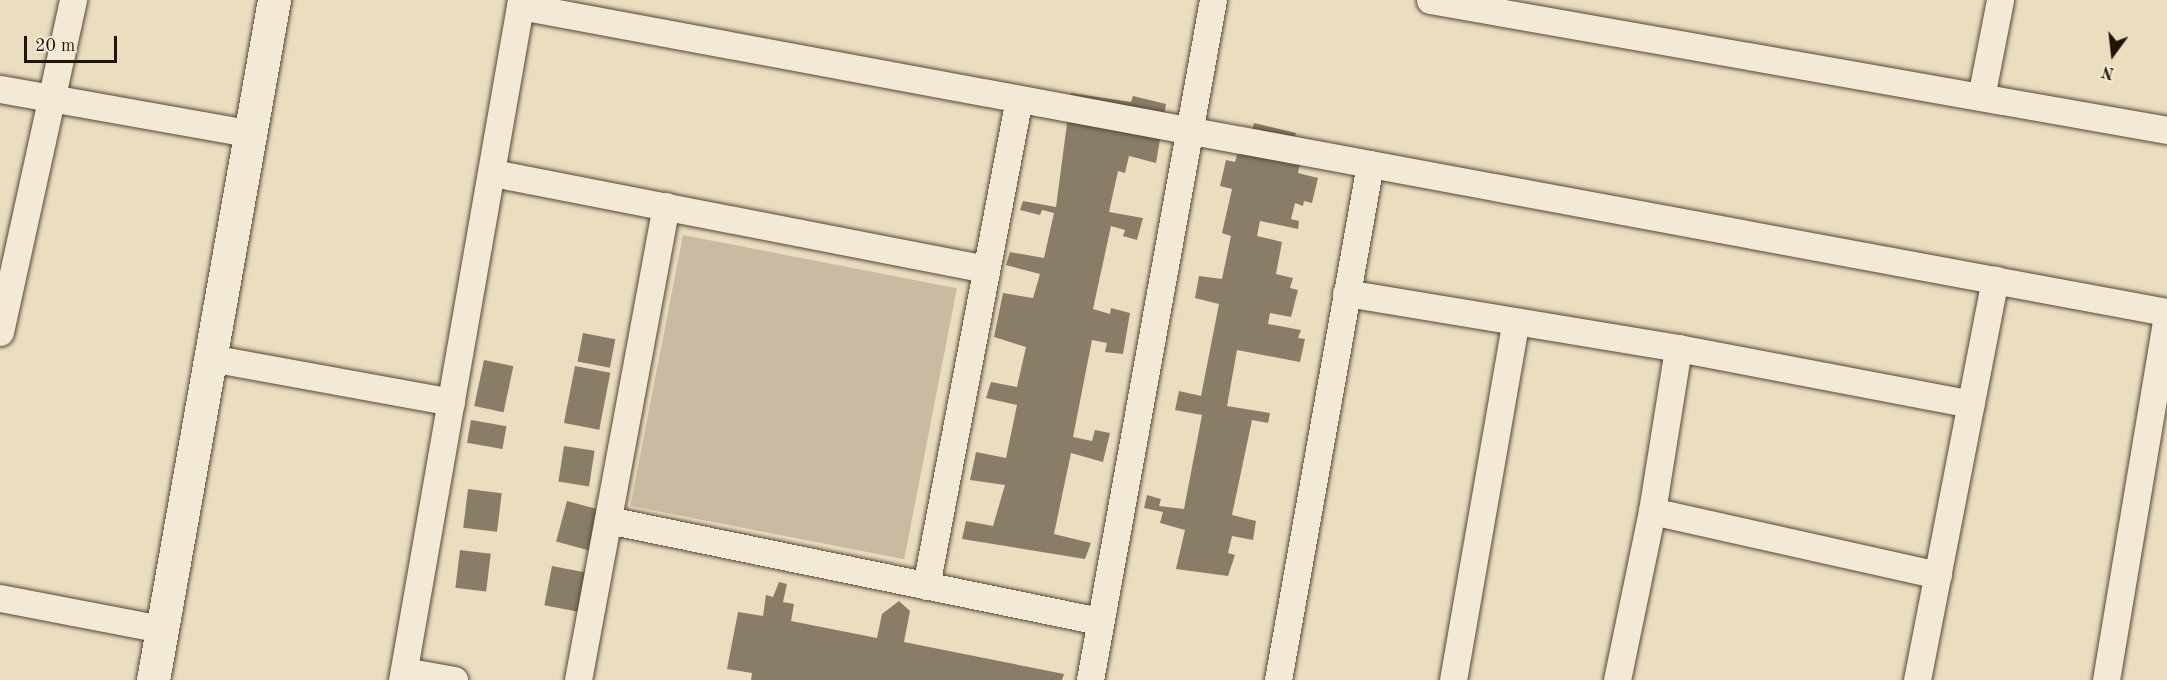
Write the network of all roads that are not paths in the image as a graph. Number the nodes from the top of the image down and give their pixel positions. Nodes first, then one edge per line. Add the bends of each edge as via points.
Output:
1 (73, 0) edge
2 (274, 0) edge
3 (1213, 0) edge
4 (1430, 0) edge
5 (2000, 0) edge
6 (521, 3) edge
7 (0, 89) edge
8 (1981, 97) junction
9 (54, 98) junction
10 (1019, 100) junction
11 (1190, 130) junction
12 (2167, 130) edge
13 (248, 133) junction
14 (1370, 164) junction
15 (493, 173) junction
16 (666, 207) junction
17 (6, 259) edge
18 (987, 269) junction
19 (1995, 280) junction
20 (1346, 293) junction
21 (2167, 313) edge
22 (1515, 324) junction
23 (0, 332) edge
24 (1678, 348) junction
25 (210, 358) junction
26 (451, 402) junction
27 (1971, 404) junction
28 (1652, 511) junction
29 (608, 520) junction
30 (1938, 575) junction
31 (926, 586) junction
32 (0, 598) edge
33 (1099, 621) junction
34 (161, 629) junction
35 (403, 676) edge
36 (153, 680) edge
37 (454, 680) edge
38 (578, 680) edge
39 (1090, 680) edge
40 (1278, 680) edge
41 (1454, 680) edge
42 (1617, 680) edge
43 (1917, 680) edge
44 (2106, 680) edge

1 - 9 street
2 - 13 street
3 - 11 street
4 - 8 street
5 - 8 street
6 - 10 street
6 - 15 street
7 - 9 street
8 - 12 street
9 - 13 street
9 - 17 street
10 - 11 street
10 - 18 street
11 - 14 street
11 - 33 street
13 - 25 street
14 - 19 street
14 - 20 street
15 - 16 street
15 - 26 street
16 - 18 street
16 - 29 street
17 - 23 street
18 - 31 street
19 - 21 street
19 - 27 street
20 - 22 street
20 - 40 street
21 - 44 street
22 - 24 street
22 - 41 street
24 - 27 street
24 - 28 street
25 - 26 street
25 - 34 street
26 - 35 street
27 - 30 street
28 - 30 street
28 - 42 street
29 - 31 street
29 - 38 street
30 - 43 street
31 - 33 street
32 - 34 street
33 - 39 street
34 - 36 street
35 - 37 street

